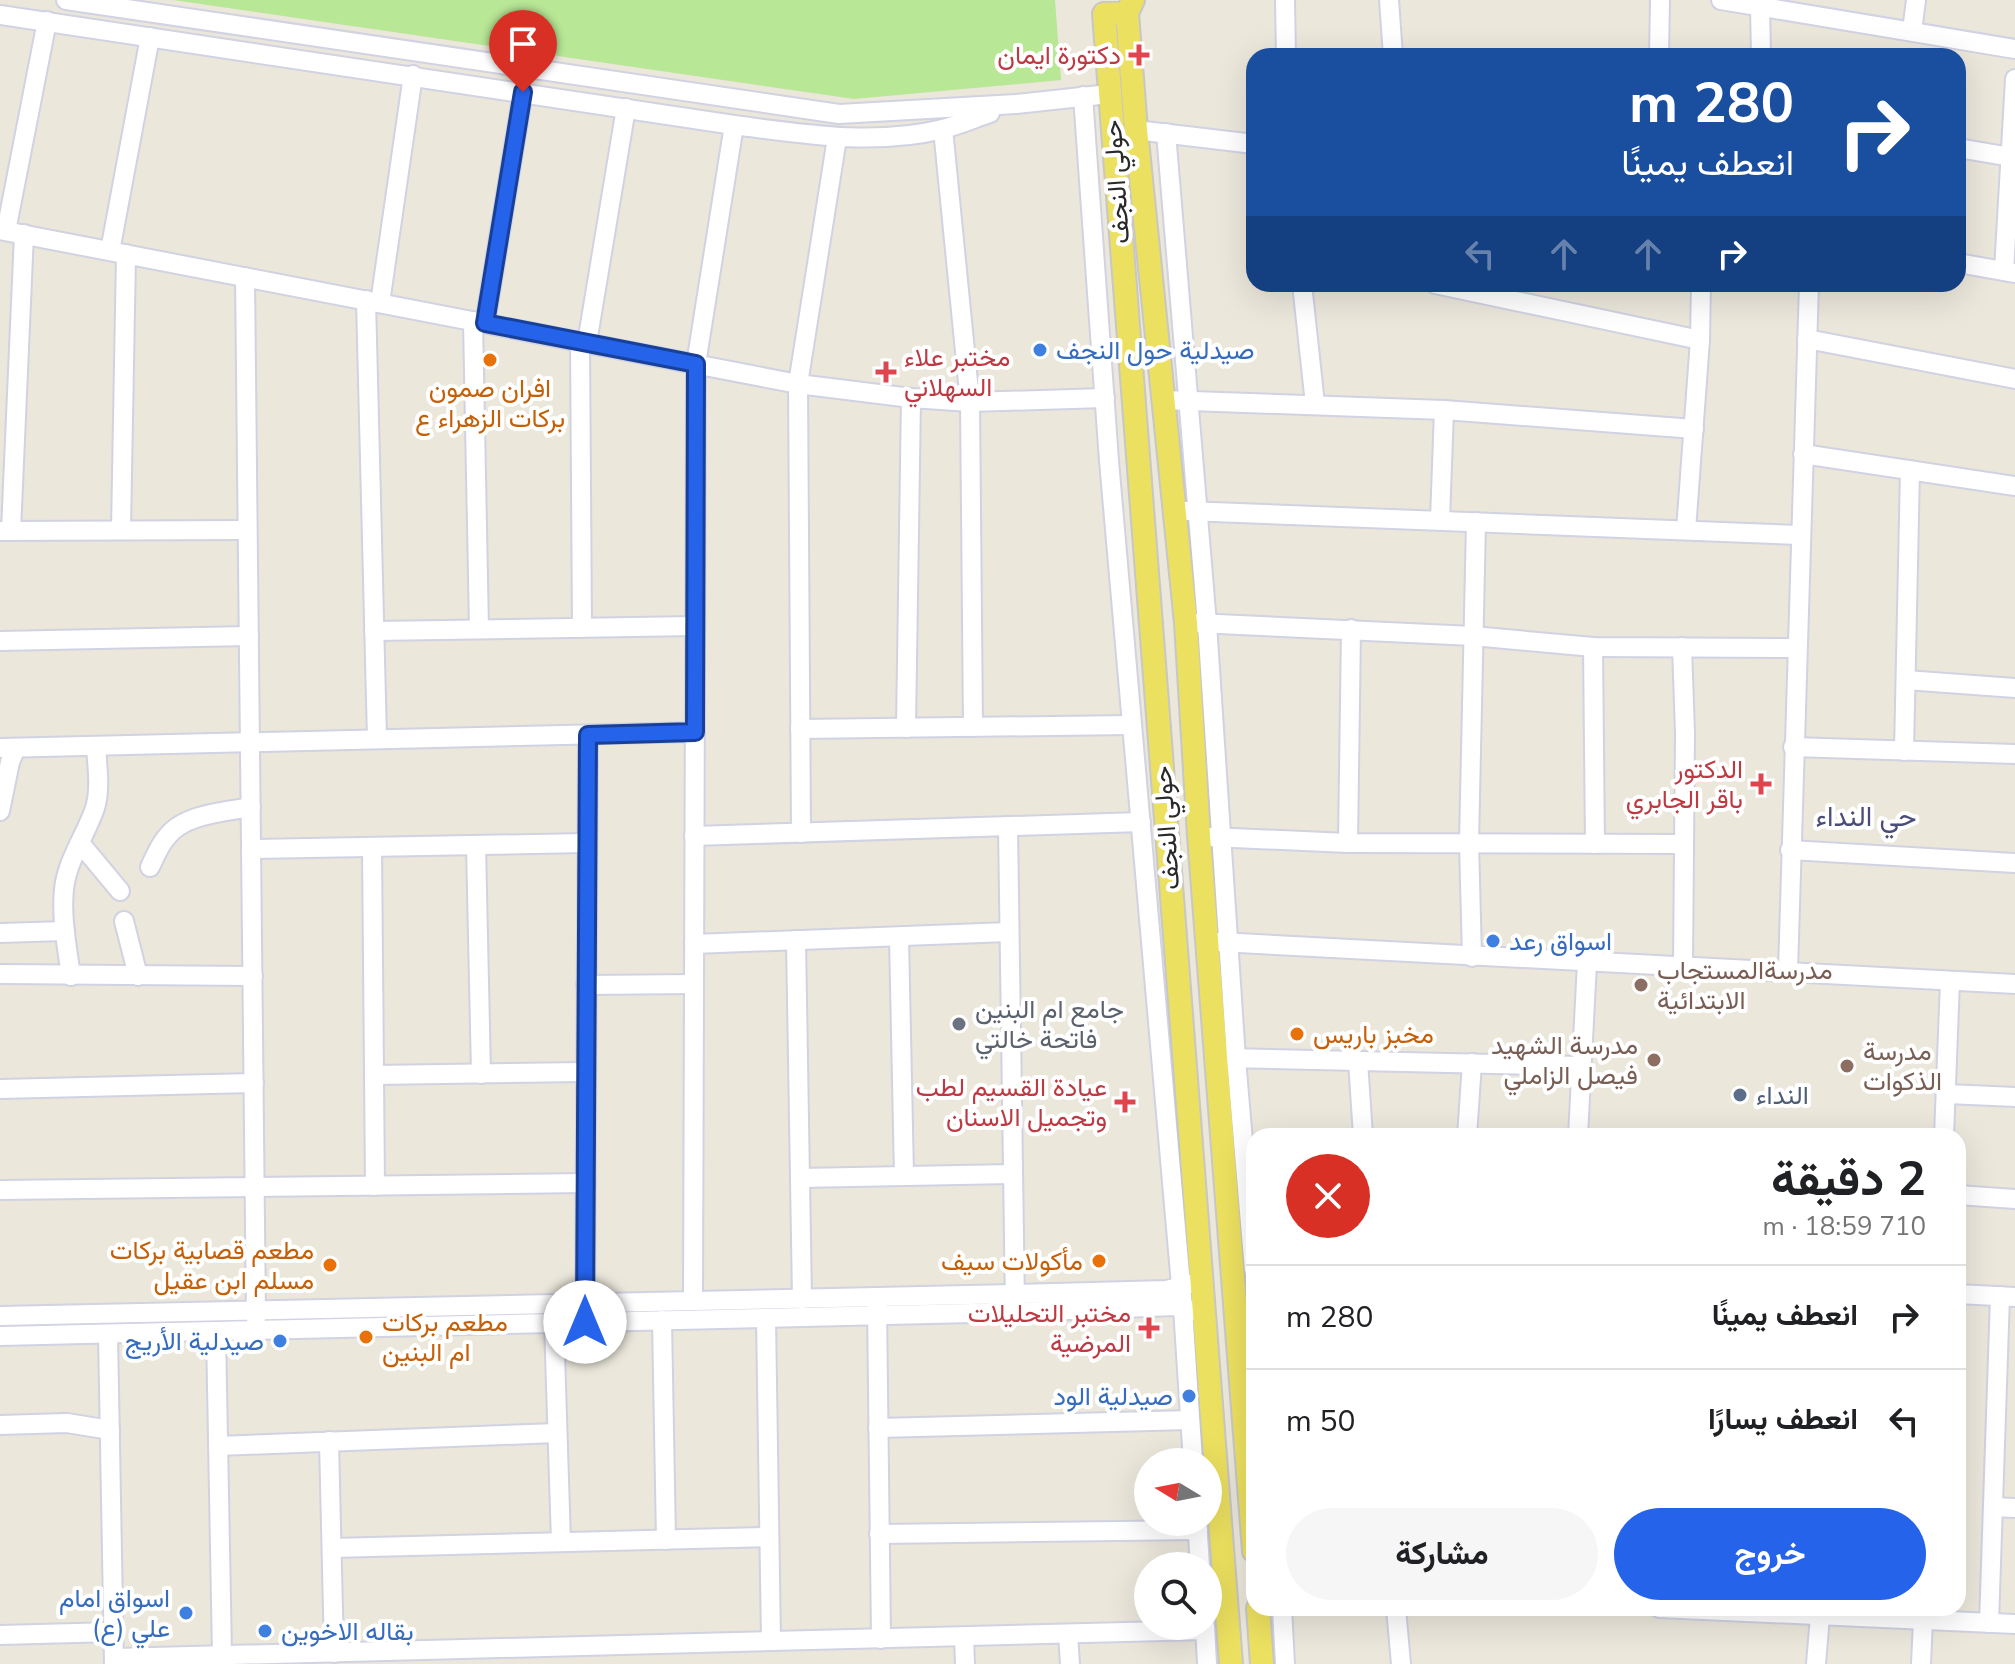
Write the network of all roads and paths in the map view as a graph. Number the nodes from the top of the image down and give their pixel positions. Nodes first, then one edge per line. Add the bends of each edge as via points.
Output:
1 (66, 0) edge
2 (1285, 0) edge
3 (1389, 0) edge
4 (1660, 0) edge
5 (1721, 0) edge
6 (1916, 0) edge
7 (1130, 6) edge
8 (1760, 6) junction
9 (1803, 7) edge
10 (0, 15) edge
11 (47, 21) junction
12 (1912, 31) junction
13 (150, 37) junction
14 (1286, 48) edge
15 (1392, 48) edge
16 (1659, 48) edge
17 (1761, 48) edge
18 (2015, 49) edge
19 (413, 75) junction
20 (2015, 79) edge
21 (523, 92) junction
22 (1109, 94) junction
23 (1083, 96) junction
24 (1016, 104) junction
25 (626, 108) junction
26 (734, 125) junction
27 (943, 129) junction
28 (1136, 130) junction
29 (1166, 133) junction
30 (837, 138) junction
31 (1246, 143) edge
32 (1966, 149) edge
33 (2011, 157) junction
34 (10, 232) edge
35 (118, 252) junction
36 (1966, 264) edge
37 (2009, 272) edge
38 (245, 277) junction
39 (1303, 292) edge
40 (1473, 292) edge
41 (1701, 292) edge
42 (1809, 292) edge
43 (373, 302) junction
44 (479, 322) junction
45 (1807, 339) junction
46 (1700, 340) junction
47 (583, 342) junction
48 (696, 364) junction
49 (2015, 379) edge
50 (798, 384) junction
51 (911, 398) junction
52 (1105, 398) junction
53 (1163, 400) junction
54 (1189, 401) junction
55 (970, 402) junction
56 (1315, 404) junction
57 (1444, 410) junction
58 (1694, 429) junction
59 (1803, 454) junction
60 (1910, 470) junction
61 (2015, 486) edge
62 (1186, 511) junction
63 (1440, 520) junction
64 (1476, 522) junction
65 (121, 530) junction
66 (247, 530) junction
67 (1686, 530) junction
68 (5, 531) edge
69 (1800, 535) junction
70 (1196, 623) junction
71 (695, 626) junction
72 (582, 628) junction
73 (479, 629) junction
74 (1351, 629) junction
75 (374, 631) junction
76 (249, 636) junction
77 (1473, 636) junction
78 (0, 641) edge
79 (1593, 647) junction
80 (1682, 647) junction
81 (1796, 648) junction
82 (1906, 680) junction
83 (2015, 688) edge
84 (1131, 725) junction
85 (973, 727) junction
86 (906, 728) junction
87 (800, 729) junction
88 (695, 732) junction
89 (588, 735) junction
90 (377, 739) junction
91 (250, 742) junction
92 (96, 746) junction
93 (1793, 747) junction
94 (8, 748) edge
95 (1904, 751) junction
96 (2015, 754) edge
97 (251, 807) junction
98 (0, 811) edge
99 (1141, 822) junction
100 (1008, 826) junction
101 (801, 833) junction
102 (694, 836) junction
103 (1199, 836) junction
104 (1222, 837) junction
105 (80, 843) junction
106 (587, 843) junction
107 (1348, 843) junction
108 (1469, 843) junction
109 (1595, 844) junction
110 (1684, 844) junction
111 (476, 845) junction
112 (372, 847) junction
113 (251, 849) junction
114 (1790, 850) junction
115 (2015, 863) edge
116 (150, 867) dead end
117 (120, 891) dead end
118 (124, 921) dead end
119 (65, 931) junction
120 (1008, 932) junction
121 (0, 933) edge
122 (899, 937) junction
123 (796, 940) junction
124 (1218, 942) junction
125 (694, 944) junction
126 (1472, 957) junction
127 (1587, 963) junction
128 (1683, 966) junction
129 (0, 968) edge
130 (1788, 971) junction
131 (71, 976) junction
132 (138, 976) junction
133 (253, 976) junction
134 (1950, 981) junction
135 (694, 984) junction
136 (2015, 984) edge
137 (586, 985) junction
138 (1226, 1058) junction
139 (1358, 1061) junction
140 (1472, 1063) junction
141 (1582, 1066) junction
142 (586, 1072) junction
143 (481, 1074) junction
144 (374, 1075) junction
145 (254, 1083) junction
146 (0, 1089) edge
147 (1947, 1094) junction
148 (2015, 1097) edge
149 (1362, 1128) edge
150 (1468, 1128) edge
151 (1578, 1128) edge
152 (1945, 1128) edge
153 (1012, 1174) junction
154 (904, 1176) junction
155 (800, 1178) junction
156 (586, 1183) junction
157 (375, 1186) junction
158 (255, 1187) junction
159 (0, 1190) edge
160 (1966, 1196) edge
161 (2015, 1199) edge
162 (1246, 1209) edge
163 (1201, 1275) junction
164 (1181, 1287) junction
165 (1966, 1294) edge
166 (2008, 1296) edge
167 (802, 1299) junction
168 (693, 1301) junction
169 (1014, 1303) junction
170 (877, 1306) junction
171 (1183, 1308) junction
172 (256, 1310) junction
173 (586, 1312) junction
174 (0, 1316) edge
175 (766, 1318) junction
176 (662, 1320) junction
177 (1204, 1321) junction
178 (554, 1323) junction
179 (257, 1330) junction
180 (216, 1332) junction
181 (108, 1334) junction
182 (0, 1336) edge
183 (1246, 1349) edge
184 (2006, 1390) edge
185 (1190, 1420) junction
186 (0, 1425) edge
187 (878, 1428) junction
188 (110, 1430) junction
189 (557, 1433) junction
190 (329, 1441) junction
191 (218, 1446) junction
192 (1192, 1448) edge
193 (1993, 1507) junction
194 (2015, 1508) edge
195 (1134, 1528) edge
196 (879, 1534) junction
197 (769, 1537) junction
198 (666, 1540) junction
199 (561, 1542) junction
200 (332, 1548) junction
201 (1259, 1616) edge
202 (1282, 1616) edge
203 (1397, 1616) edge
204 (1820, 1616) edge
205 (1902, 1616) edge
206 (1923, 1620) junction
207 (1989, 1623) junction
208 (2015, 1624) edge
209 (1134, 1631) edge
210 (114, 1632) junction
211 (1068, 1634) junction
212 (0, 1635) edge
213 (964, 1637) junction
214 (881, 1639) junction
215 (1206, 1640) edge
216 (771, 1641) junction
217 (649, 1645) junction
218 (334, 1653) junction
219 (222, 1655) junction
220 (534, 1656) edge
221 (444, 1657) edge
222 (114, 1661) edge
223 (650, 1664) edge
224 (965, 1664) edge
225 (1070, 1664) edge
226 (1207, 1664) edge
227 (1231, 1664) edge
228 (1262, 1664) edge
229 (1285, 1664) edge
230 (1401, 1664) edge
231 (1816, 1664) edge
232 (1921, 1664) edge

1 - 24 street via 839,114
2 - 14 street
3 - 15 street
4 - 16 street
5 - 8 street
6 - 12 street
7 - 22 main road, حولي النجف via 1104,14
7 - 28 main road, حولي النجف
8 - 9 street
8 - 17 street
9 - 12 street
10 - 11 street
11 - 13 street
11 - 34 street
12 - 18 street
13 - 19 street
13 - 35 street
19 - 21 street
19 - 43 street
20 - 33 street
21 - 25 street
21 - 44 street
22 - 23 street
22 - 163 main road, حولي النجف
23 - 24 street
23 - 52 street
24 - 27 street
25 - 26 street
25 - 47 street
26 - 30 street
26 - 48 street
27 - 30 street
27 - 55 street
28 - 29 street
28 - 53 main road, حولي النجف
29 - 31 street
29 - 54 street
30 - 50 street
32 - 33 street
33 - 37 street
34 - 35 street
34 - 68 street
35 - 38 street
35 - 65 street
36 - 37 street
38 - 43 street
38 - 66 street
39 - 56 street
40 - 46 street
41 - 46 street
42 - 45 street
43 - 44 street
43 - 75 street
44 - 47 street
44 - 73 street
45 - 49 street
45 - 59 street
46 - 58 street
47 - 48 street
47 - 72 street
48 - 50 street
48 - 71 street
50 - 51 street
50 - 87 street
51 - 55 street
51 - 86 street
52 - 55 street
52 - 84 street
53 - 54 street
53 - 62 main road, حولي النجف
54 - 56 street
54 - 62 street
55 - 85 street
56 - 57 street
57 - 58 street
57 - 63 street
58 - 67 street
59 - 60 street
59 - 69 street
60 - 61 street
60 - 82 street
62 - 63 street
62 - 70 main road, حولي النجف
63 - 64 street
64 - 67 street
64 - 77 street
65 - 66 street
65 - 68 street
66 - 76 street
67 - 69 street
69 - 81 street
70 - 74 street
70 - 103 main road, حولي النجف
70 - 104 street
71 - 72 street
71 - 88 street
72 - 73 street
73 - 75 street
74 - 77 street
74 - 107 street
75 - 90 street
76 - 78 street
76 - 91 street
77 - 79 street
77 - 108 street
79 - 80 street
79 - 109 street
80 - 81 street
80 - 110 street
81 - 93 street
82 - 83 street
82 - 95 street
84 - 85 street
84 - 99 street
85 - 86 street
86 - 87 street
87 - 101 street
88 - 89 street
88 - 102 street
89 - 90 street
89 - 106 street
90 - 91 street
91 - 92 street
91 - 97 street
92 - 94 street
92 - 105 street via 95,806
93 - 95 street
93 - 114 street
94 - 98 street
95 - 96 street
97 - 113 street
97 - 116 street via 181,825 167,836
99 - 100 street
99 - 164 street
100 - 101 street
100 - 120 street
101 - 102 street
102 - 125 street
103 - 104 street
103 - 124 main road, حولي النجف
104 - 107 street
104 - 124 street
105 - 117 street
105 - 119 street via 64,888
106 - 111 street
106 - 137 street
107 - 108 street
108 - 109 street
108 - 126 street
109 - 110 street
110 - 128 street
111 - 112 street
111 - 143 street
112 - 113 street
112 - 144 street
113 - 133 street
114 - 115 street
114 - 130 street
118 - 132 street
119 - 121 street
119 - 131 street
120 - 122 street
120 - 153 street
122 - 123 street
122 - 154 street
123 - 125 street
123 - 155 street
124 - 126 street
124 - 138 main road, حولي النجف
125 - 135 street
126 - 127 street
127 - 128 street
127 - 141 street
128 - 130 street
129 - 131 street
130 - 134 street
131 - 132 street
132 - 133 street
133 - 145 street
134 - 136 street
134 - 147 street
135 - 137 street
135 - 168 street
137 - 142 street
138 - 139 street
138 - 162 street
138 - 183 main road, حولي النجف
139 - 140 street
139 - 149 street
140 - 141 street
140 - 150 street
141 - 151 street
142 - 143 street
142 - 156 street
143 - 144 street
144 - 157 street
145 - 146 street
145 - 158 street
147 - 148 street
147 - 152 street
153 - 154 street
153 - 169 street
154 - 155 street
155 - 167 street
156 - 157 street
156 - 173 street
157 - 158 street
158 - 159 street
158 - 172 street
160 - 161 street
163 - 164 street
163 - 177 main road, حولي النجف
164 - 169 street
164 - 171 street
165 - 166 street
166 - 184 street
167 - 168 street
167 - 170 street
168 - 173 street
169 - 170 street
169 - 171 street
170 - 175 street
170 - 187 street
171 - 177 street
171 - 185 street
172 - 173 street
172 - 174 street
172 - 179 street
173 - 176 street
173 - 178 street
175 - 176 street
175 - 197 street
176 - 198 street
177 - 227 main road, حولي النجف
178 - 179 street
178 - 189 street
179 - 180 street
180 - 181 street
180 - 191 street
181 - 182 street
181 - 188 street
184 - 193 street
185 - 187 street
185 - 192 street
186 - 188 street via 67,1423
187 - 196 street
188 - 210 street
189 - 190 street
189 - 199 street
190 - 191 street
190 - 200 street
191 - 219 street
193 - 194 street
193 - 207 street
195 - 196 street
196 - 214 street
197 - 198 street
197 - 216 street
198 - 199 street
199 - 200 street
200 - 218 street
201 - 228 main road
202 - 229 street
203 - 230 street
204 - 231 street
205 - 206 street
206 - 207 street
206 - 232 street
207 - 208 street
209 - 211 street
210 - 212 street
210 - 222 street
211 - 213 street
211 - 225 street
213 - 214 street
213 - 224 street
214 - 216 street
215 - 226 street
216 - 217 street
217 - 220 street
217 - 223 street
218 - 219 street
218 - 221 street
219 - 222 street
220 - 221 street

